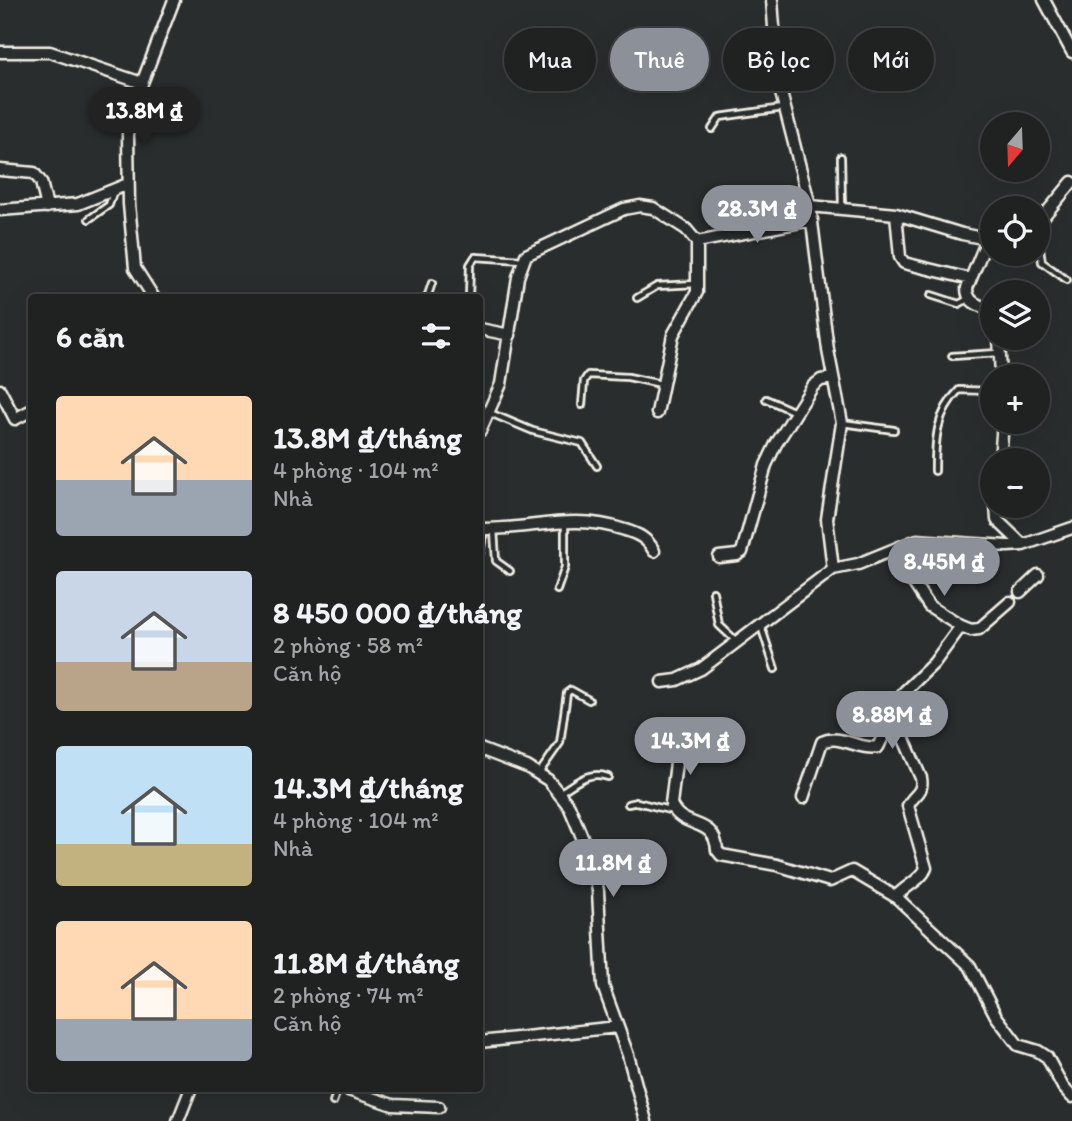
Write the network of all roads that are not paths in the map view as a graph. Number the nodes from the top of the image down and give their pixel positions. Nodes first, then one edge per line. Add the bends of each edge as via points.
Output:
1 (174, 0) edge
2 (772, 0) edge
3 (1044, 0) edge
4 (0, 52) edge
5 (1072, 52) edge
6 (142, 83) junction
7 (783, 108) junction
8 (712, 129) dead end
9 (841, 156) dead end
10 (0, 170) edge
11 (1072, 183) edge
12 (128, 184) junction
13 (113, 192) junction
14 (810, 206) junction
15 (47, 207) junction
16 (842, 208) junction
17 (1050, 209) edge
18 (0, 210) edge
19 (896, 214) junction
20 (89, 219) dead end
21 (812, 220) junction
22 (980, 237) edge
23 (697, 242) junction
24 (523, 260) junction
25 (980, 260) edge
26 (1048, 266) edge
27 (970, 279) junction
28 (1067, 280) dead end
29 (432, 283) dead end
30 (697, 284) junction
31 (151, 294) edge
32 (428, 294) edge
33 (469, 294) edge
34 (931, 295) dead end
35 (637, 298) dead end
36 (968, 299) junction
37 (980, 305) edge
38 (483, 330) edge
39 (510, 335) junction
40 (998, 350) edge
41 (998, 353) junction
42 (952, 356) dead end
43 (999, 364) edge
44 (833, 378) junction
45 (661, 384) junction
46 (0, 390) edge
47 (980, 391) edge
48 (766, 399) dead end
49 (582, 405) dead end
50 (28, 412) edge
51 (796, 412) junction
52 (489, 413) junction
53 (657, 413) dead end
54 (15, 419) junction
55 (0, 422) edge
56 (842, 422) junction
57 (483, 425) edge
58 (894, 430) dead end
59 (597, 466) dead end
60 (935, 471) dead end
61 (997, 518) edge
62 (565, 520) junction
63 (1072, 528) edge
64 (486, 529) edge
65 (1023, 545) junction
66 (654, 551) dead end
67 (892, 551) junction
68 (719, 557) dead end
69 (833, 569) junction
70 (510, 571) dead end
71 (1038, 575) dead end
72 (557, 590) dead end
73 (713, 592) dead end
74 (1020, 592) dead end
75 (1010, 602) dead end
76 (760, 622) junction
77 (961, 626) junction
78 (736, 642) junction
79 (775, 669) dead end
80 (662, 682) dead end
81 (589, 700) dead end
82 (891, 723) junction
83 (678, 746) dead end
84 (483, 750) edge
85 (538, 774) junction
86 (608, 777) dead end
87 (559, 794) junction
88 (803, 798) dead end
89 (628, 804) dead end
90 (674, 811) junction
91 (896, 897) junction
92 (617, 1027) junction
93 (483, 1042) edge
94 (189, 1092) edge
95 (338, 1092) edge
96 (352, 1092) edge
97 (1072, 1097) edge
98 (333, 1102) dead end
99 (439, 1107) dead end
100 (178, 1121) edge
101 (646, 1121) edge

1 - 6 street
2 - 7 street
3 - 5 street
4 - 6 street via 50,52
6 - 12 street via 129,125
7 - 8 lane via 720,117
7 - 14 street
9 - 16 lane
10 - 15 street via 34,173
11 - 17 street
12 - 13 street
12 - 31 street via 135,268
13 - 15 street via 78,204
13 - 20 lane via 109,205
14 - 16 street
14 - 21 street
15 - 18 street
16 - 19 street
19 - 22 street
19 - 27 street via 904,263
21 - 23 street
21 - 44 street
23 - 24 street via 664,214 640,206 532,251
23 - 30 street
24 - 33 lane via 475,257 470,265
24 - 39 street
25 - 27 street
26 - 28 lane
27 - 36 street
29 - 32 lane
30 - 35 lane via 657,286
30 - 45 street via 696,298 673,335
34 - 36 lane via 959,304
36 - 37 street
38 - 39 street
39 - 52 street via 501,384
40 - 41 street
41 - 42 lane
41 - 43 street
44 - 51 street via 817,382
44 - 56 street
45 - 49 lane via 588,375
45 - 53 street
46 - 54 street
47 - 60 lane via 959,390 943,410 935,441
48 - 51 lane
50 - 54 street
51 - 68 street via 766,465 742,552
52 - 57 street
52 - 59 lane via 533,432 582,443
54 - 55 street
56 - 58 lane
56 - 69 street via 827,519
61 - 65 street
62 - 64 street
62 - 66 street via 608,524 632,532 649,542
62 - 72 lane via 565,568
63 - 65 street
64 - 70 lane via 496,561
65 - 67 street via 978,546 927,538
67 - 69 street
67 - 77 street via 929,606
69 - 76 street
71 - 74 street
73 - 78 lane via 719,625
75 - 77 street via 979,629
76 - 78 street
76 - 79 lane
77 - 82 street via 934,663 903,693
78 - 80 street via 701,669
81 - 85 lane via 571,690 567,693 560,743
82 - 88 street via 881,744 874,748 835,739 822,742
82 - 91 street via 921,778 920,792 908,806 926,868
83 - 90 street
84 - 85 street
85 - 87 street
86 - 87 lane via 589,775
87 - 92 street via 569,806 593,863 603,986
89 - 90 lane
90 - 91 street via 713,832 721,855 830,881 852,871
91 - 97 street via 970,966 996,1016 1018,1045 1047,1057
92 - 93 street
92 - 101 street
94 - 100 street
95 - 98 lane
96 - 99 street via 393,1105

